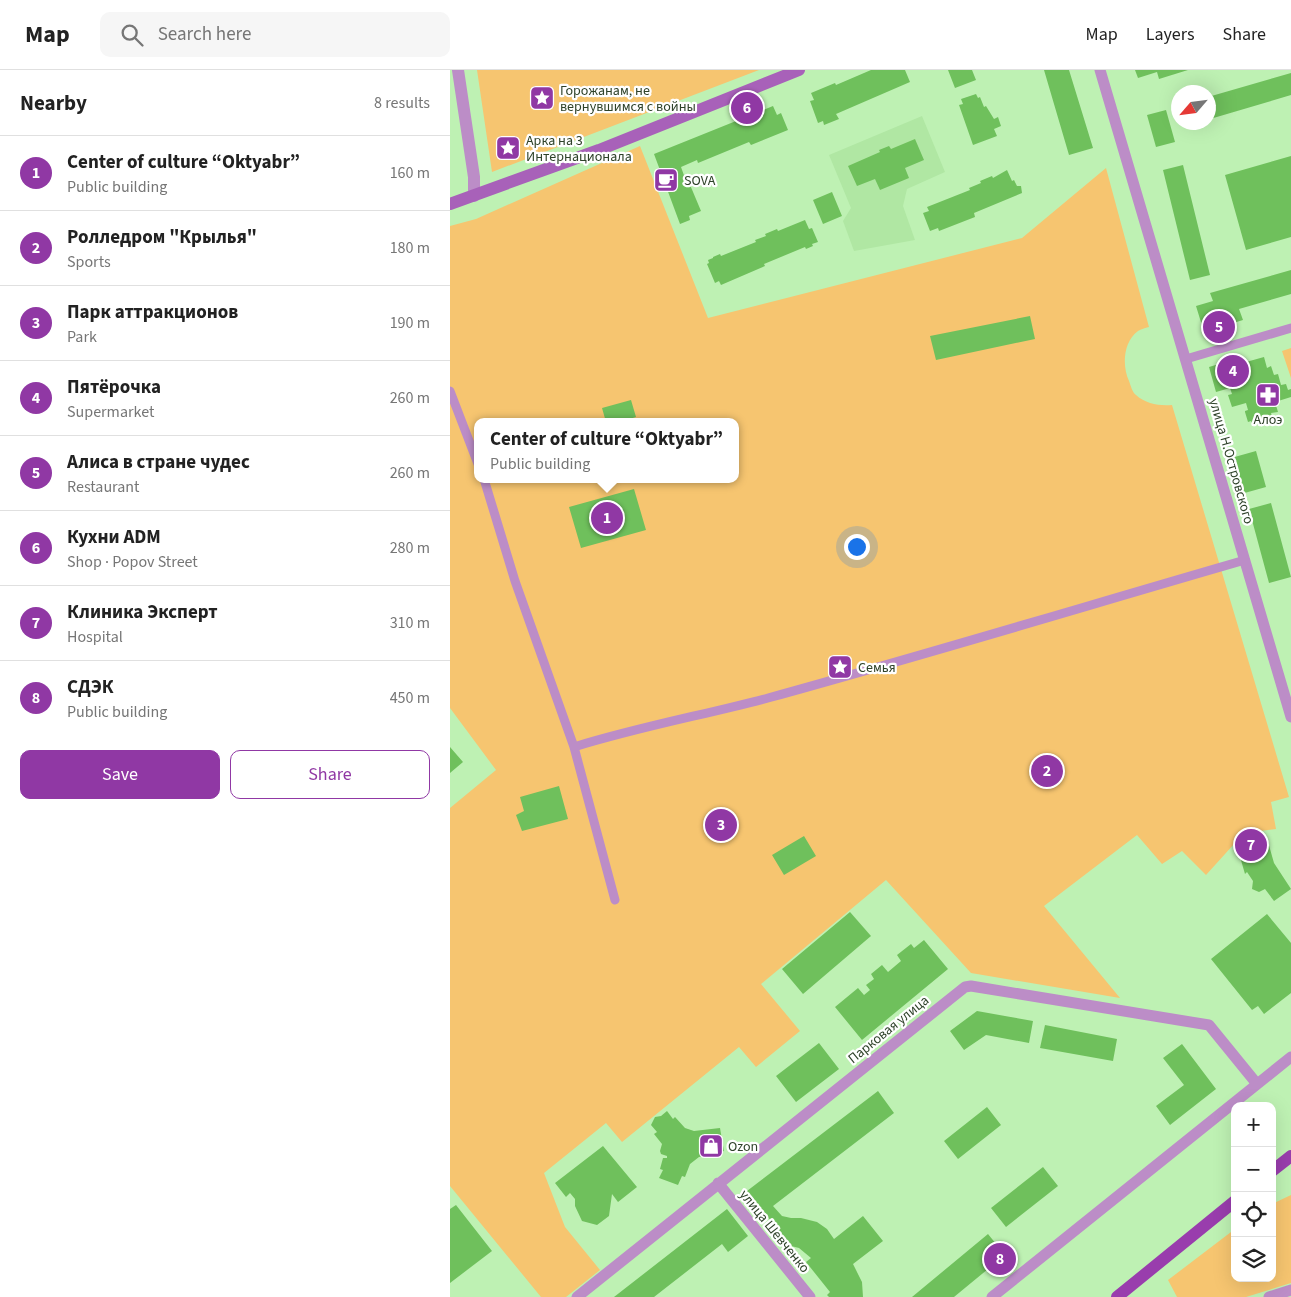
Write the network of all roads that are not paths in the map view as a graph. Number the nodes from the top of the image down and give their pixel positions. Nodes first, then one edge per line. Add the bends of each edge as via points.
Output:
1 (458, 70) edge
2 (799, 70) edge
3 (1100, 70) edge
4 (474, 196) junction
5 (450, 204) edge
6 (1291, 328) edge
7 (1186, 359) junction
8 (450, 391) edge
9 (474, 454) edge
10 (485, 483) edge
11 (1245, 560) junction
12 (1291, 717) edge
13 (574, 748) junction
14 (615, 900) dead end
15 (1291, 1056) edge
16 (1257, 1084) junction
17 (1291, 1156) edge
18 (1276, 1168) edge
19 (718, 1183) junction
20 (1231, 1204) edge
21 (1291, 1290) edge
22 (578, 1297) edge
23 (810, 1297) edge
24 (992, 1297) edge
25 (1117, 1297) edge
26 (1269, 1297) edge

1 - 4 street
2 - 4 main road
3 - 7 street, улица Н.Островского
4 - 5 main road
6 - 7 street
7 - 11 street, улица Н.Островского
8 - 9 street
10 - 13 street via 515,581
11 - 12 street, улица Н.Островского
11 - 13 street via 1011,630
13 - 14 street
15 - 16 street
16 - 19 street, Парковая улица via 1209,1025 968,986
16 - 24 street
17 - 18 main road
19 - 22 street, Парковая улица
19 - 23 street, улица Шевченко
20 - 25 main road
21 - 26 street

